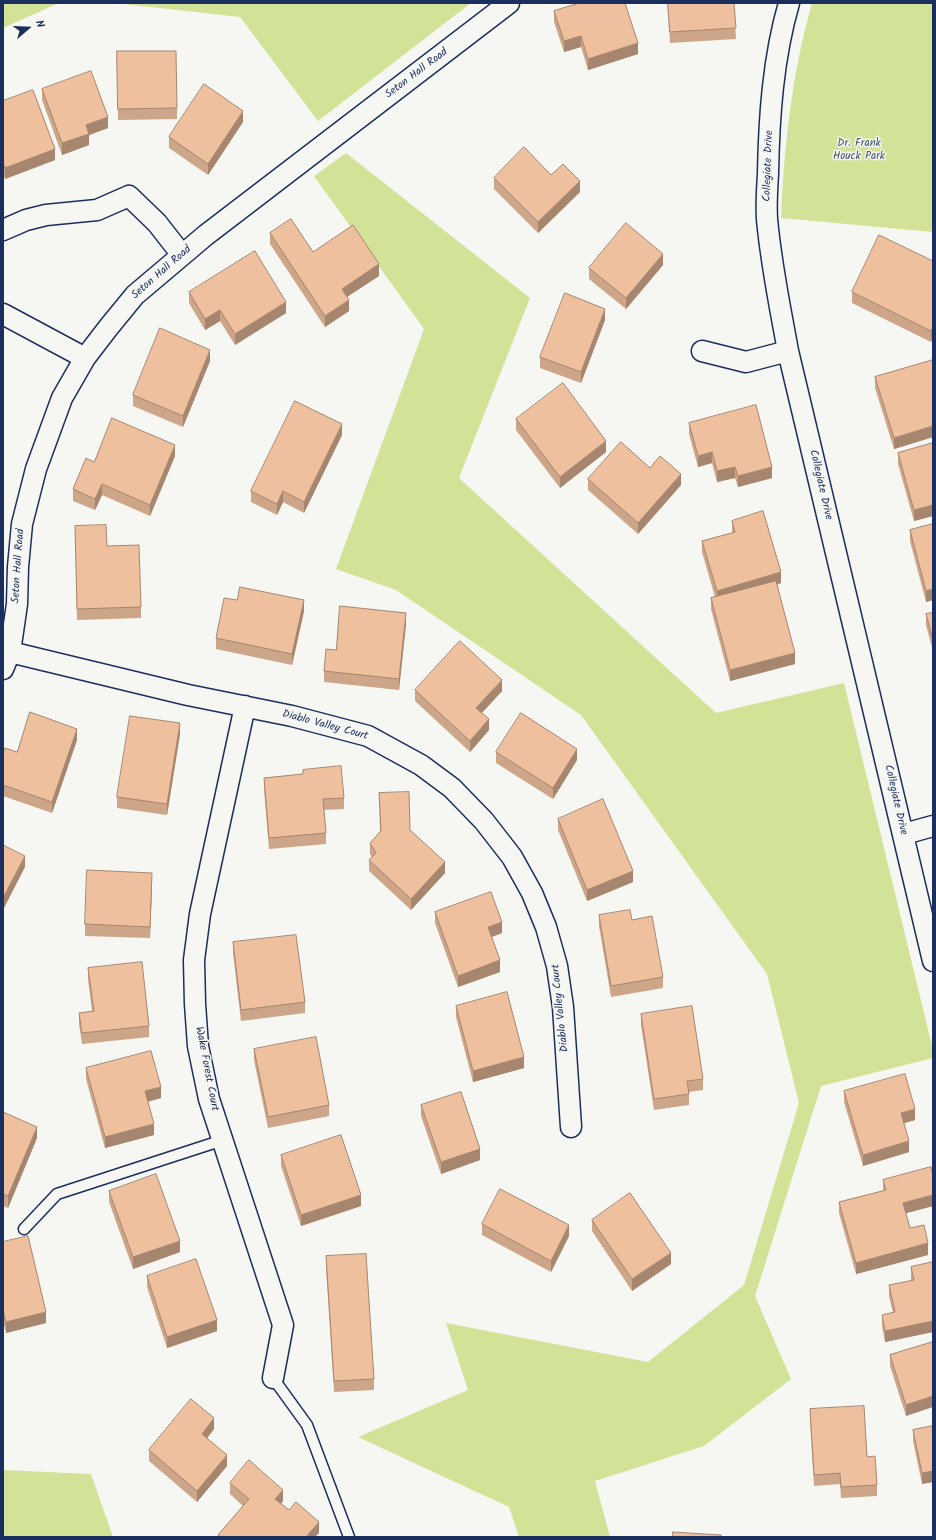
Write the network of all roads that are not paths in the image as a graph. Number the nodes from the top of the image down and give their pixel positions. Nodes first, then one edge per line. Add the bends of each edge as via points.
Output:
1 (509, 3) edge
2 (789, 3) edge
3 (3, 230) edge
4 (182, 255) junction
5 (3, 314) edge
6 (702, 351) dead end
7 (788, 351) junction
8 (85, 358) junction
9 (6, 661) edge
10 (244, 706) junction
11 (933, 826) edge
12 (904, 834) junction
13 (933, 961) edge
14 (571, 1127) dead end
15 (223, 1140) junction
16 (24, 1229) dead end
17 (273, 1378) joint
18 (349, 1537) edge

1 - 4 street, Seton Hall Road
2 - 7 street, Collegiate Drive via 781,30 773,85 767,217 773,273
3 - 4 street via 46,215 97,210 129,196 157,223
4 - 8 street, Seton Hall Road via 135,295
5 - 8 street
6 - 7 street via 746,362
7 - 12 street, Collegiate Drive
8 - 9 street, Seton Hall Road via 62,398 36,469 22,524 17,604
9 - 10 street, Diablo Valley Court
10 - 14 street, Diablo Valley Court via 368,736 421,765 452,788 484,821 512,857 532,893 546,927 557,966 563,1007
10 - 15 street, Wake Forest Court via 200,914 194,960 194,1004 198,1046 209,1099
11 - 12 street
12 - 13 street, Collegiate Drive
15 - 16 lane via 57,1194
15 - 17 street, Wake Forest Court via 283,1325
17 - 18 lane via 307,1425

